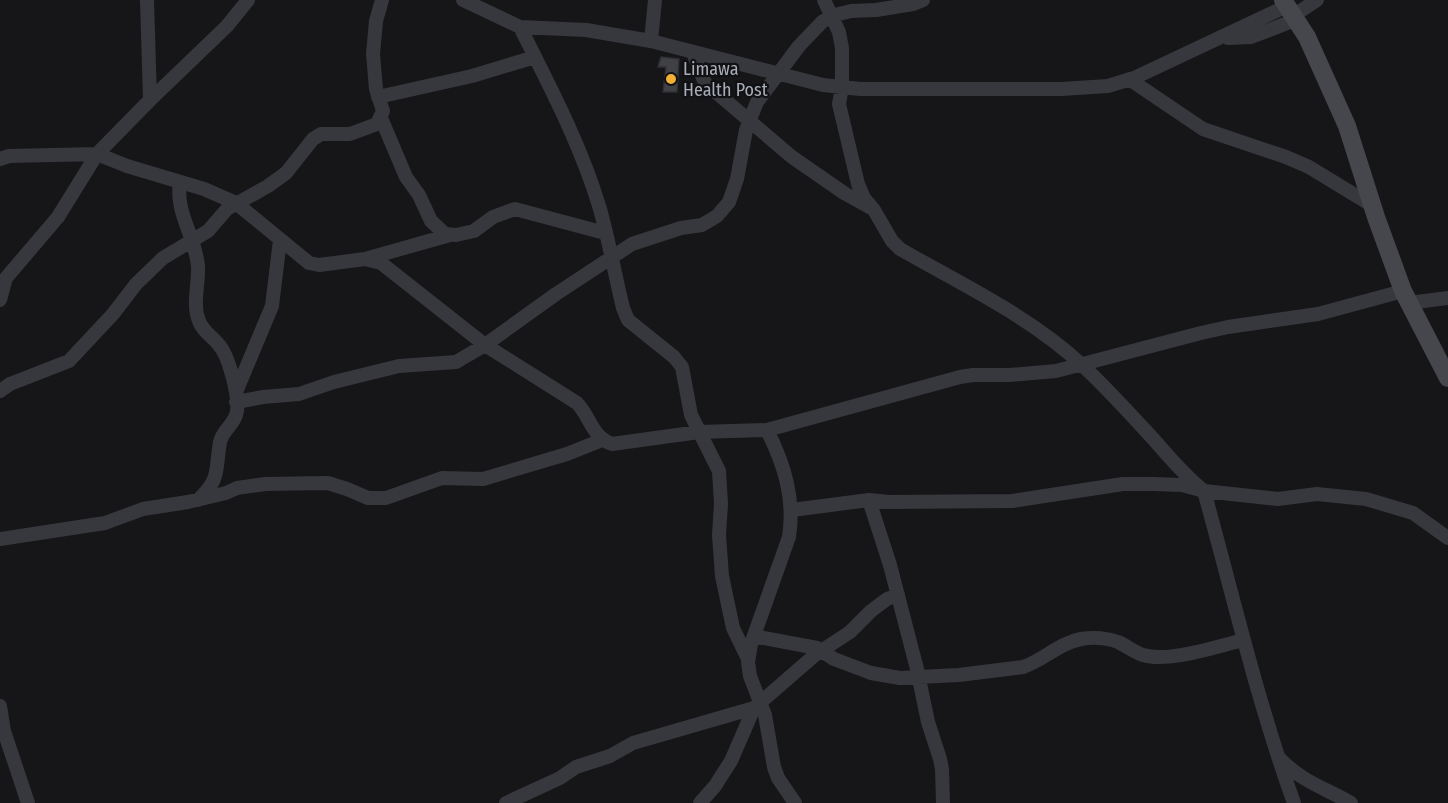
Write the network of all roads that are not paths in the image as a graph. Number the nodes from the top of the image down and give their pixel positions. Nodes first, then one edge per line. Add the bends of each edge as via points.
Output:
1 (147, 0) edge
2 (248, 0) edge
3 (382, 0) edge
4 (655, 0) edge
5 (824, 0) edge
6 (923, 0) edge
7 (1317, 0) edge
8 (467, 1) edge
9 (1290, 11) edge
10 (831, 16) junction
11 (520, 27) junction
12 (651, 41) junction
13 (693, 52) junction
14 (535, 57) junction
15 (778, 74) junction
16 (1129, 79) junction
17 (823, 85) junction
18 (842, 87) junction
19 (378, 97) junction
20 (150, 100) junction
21 (839, 104) junction
22 (381, 117) junction
23 (749, 120) junction
24 (97, 154) junction
25 (0, 159) edge
26 (180, 182) junction
27 (236, 203) junction
28 (1372, 206) junction
29 (874, 210) junction
30 (605, 233) junction
31 (450, 235) junction
32 (193, 239) junction
33 (280, 240) junction
34 (365, 259) junction
35 (611, 259) junction
36 (1406, 297) junction
37 (1448, 298) edge
38 (0, 300) edge
39 (485, 345) junction
40 (1082, 365) junction
41 (1448, 378) edge
42 (0, 391) edge
43 (236, 397) junction
44 (767, 430) junction
45 (699, 432) junction
46 (602, 440) junction
47 (1204, 490) junction
48 (198, 500) junction
49 (869, 500) junction
50 (792, 510) junction
51 (1448, 538) edge
52 (0, 539) edge
53 (898, 595) junction
54 (754, 636) junction
55 (1244, 640) junction
56 (821, 651) junction
57 (748, 659) junction
58 (920, 678) junction
59 (758, 705) junction
60 (0, 706) edge
61 (1277, 755) junction
62 (28, 803) edge
63 (506, 803) edge
64 (700, 803) edge
65 (795, 803) edge
66 (943, 803) edge
67 (1294, 803) edge
68 (1351, 803) edge

1 - 20 street
2 - 20 street via 227,27
3 - 19 street via 373,46
4 - 12 street
5 - 10 street
6 - 10 street
7 - 9 street
8 - 11 street
9 - 16 street
9 - 28 street via 1307,38 1347,126
10 - 15 street via 814,30
10 - 18 street via 842,48
11 - 12 street via 586,30
11 - 14 street
12 - 13 street
13 - 15 street
13 - 23 street via 705,83
14 - 19 street
14 - 30 street via 585,165
15 - 17 street
15 - 23 street
16 - 18 street via 1108,86 1061,89
16 - 28 street via 1203,129 1309,167
17 - 18 street
17 - 21 street
18 - 21 street
19 - 22 street
20 - 24 street
21 - 29 street via 858,184
22 - 27 street via 377,124 362,131 321,134 286,173
22 - 31 street via 427,215 438,229
23 - 29 street via 792,157
23 - 35 street via 737,179 729,202 717,216 702,225 632,244
24 - 25 street
24 - 26 street
24 - 38 street via 58,217 6,278
26 - 27 street
26 - 32 street via 178,197
27 - 32 street via 208,231
27 - 33 street
28 - 36 street
29 - 40 street via 900,249 1033,327
30 - 31 street via 515,209 493,217 474,231
30 - 35 street
31 - 34 street
32 - 42 street via 163,258 136,284 69,361
32 - 43 street via 198,267 198,320 220,346
33 - 34 street via 319,265
33 - 43 street via 272,306
34 - 39 street via 381,263
35 - 39 street
35 - 45 street via 628,320 682,367 691,415
36 - 37 street
36 - 40 street via 1228,327
36 - 41 street
39 - 43 street via 456,362 399,366 299,394
39 - 46 street via 577,403
40 - 44 street via 1056,371 960,377
40 - 47 street via 1185,476
43 - 48 street via 233,421 222,433 216,477
44 - 45 street
44 - 50 street via 785,471
45 - 46 street via 612,444
45 - 57 street via 719,471 722,576 733,628
46 - 48 street via 483,478 442,478 386,498 368,498 328,483 301,483 247,486
47 - 49 street via 1182,485 1123,484 1012,501
47 - 51 street via 1278,499 1317,494 1366,499 1413,513
47 - 55 street
48 - 52 street via 143,509 80,528
49 - 50 street
49 - 53 street
50 - 54 street via 789,537
53 - 56 street via 887,599 850,632
53 - 58 street
54 - 56 street
54 - 57 street
55 - 58 street via 1163,656 1144,655 1102,638 1080,639 1023,667
55 - 61 street
56 - 58 street via 871,674
56 - 59 street
57 - 59 street
58 - 66 street via 942,770
59 - 63 street via 633,743
59 - 64 street via 731,761
59 - 65 street via 769,730 778,778
60 - 62 street
61 - 67 street
61 - 68 street via 1312,784

